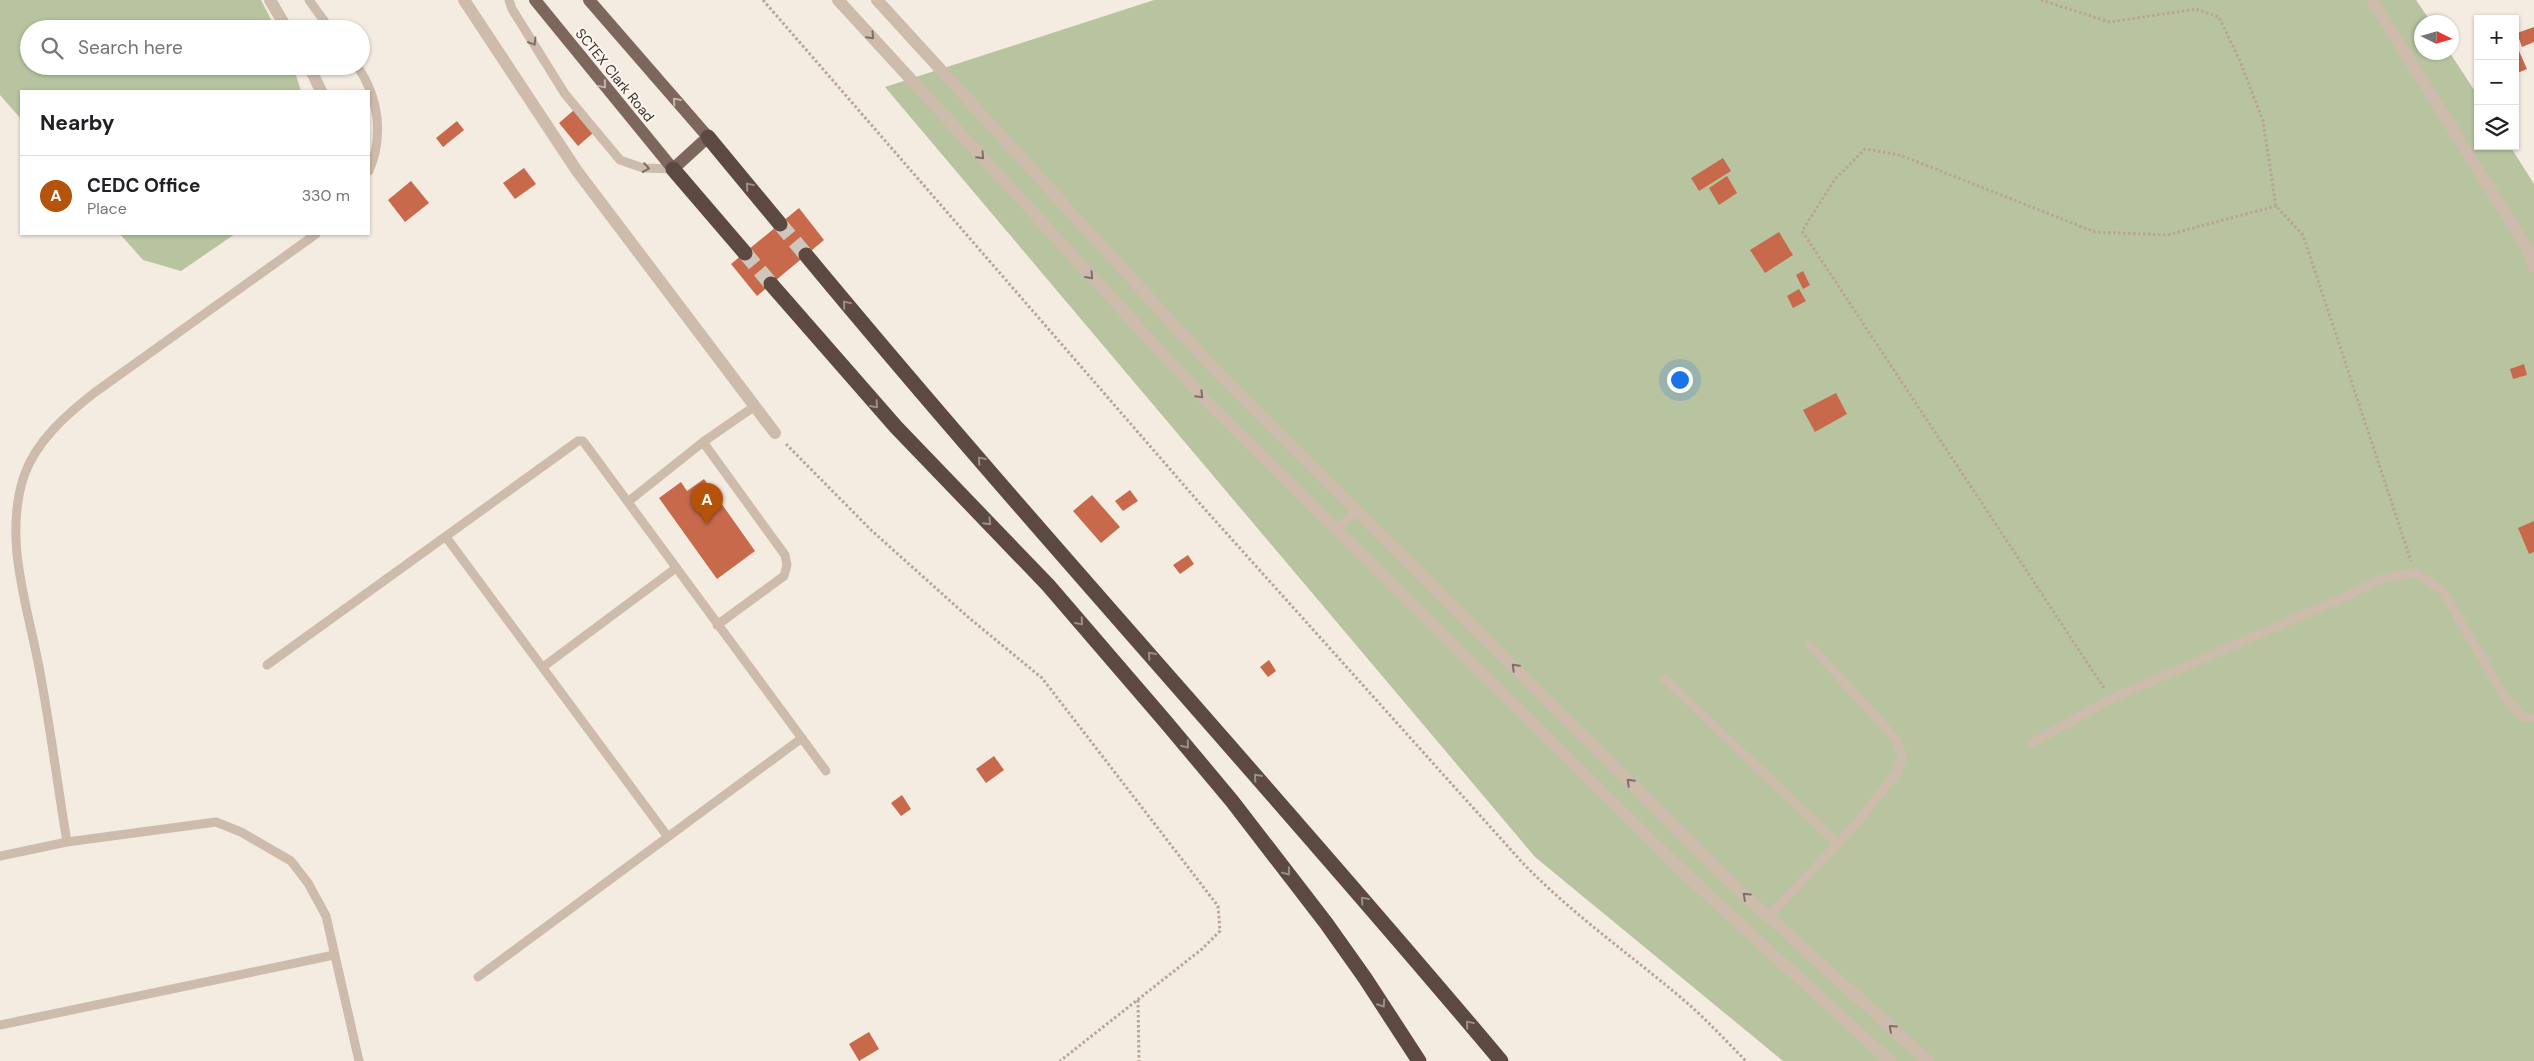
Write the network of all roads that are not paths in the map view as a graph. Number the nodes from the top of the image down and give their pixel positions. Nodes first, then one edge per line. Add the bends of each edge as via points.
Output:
1 (270, 0) edge
2 (309, 0) edge
3 (464, 0) edge
4 (509, 0) edge
5 (535, 0) edge
6 (589, 0) edge
7 (838, 0) edge
8 (877, 0) edge
9 (2372, 0) edge
10 (282, 20) edge
11 (323, 20) edge
12 (313, 75) edge
13 (362, 75) edge
14 (321, 90) edge
15 (708, 137) junction
16 (370, 168) edge
17 (673, 169) junction
18 (780, 224) tunnel mouth
19 (315, 235) edge
20 (745, 253) tunnel mouth
21 (806, 255) tunnel mouth
22 (2534, 266) edge
23 (771, 284) tunnel mouth
24 (754, 406) junction
25 (775, 433) road end
26 (703, 442) junction
27 (628, 501) junction
28 (1356, 510) junction
29 (1337, 530) junction
30 (446, 537) junction
31 (676, 568) junction
32 (717, 625) junction
33 (1810, 644) dead end
34 (268, 665) dead end
35 (543, 667) junction
36 (1665, 679) dead end
37 (2534, 718) edge
38 (802, 738) junction
39 (2032, 743) dead end
40 (826, 771) dead end
41 (668, 837) junction
42 (67, 842) junction
43 (1838, 844) junction
44 (0, 856) edge
45 (1768, 917) junction
46 (334, 955) junction
47 (478, 977) dead end
48 (0, 1025) edge
49 (359, 1061) edge
50 (1419, 1061) edge
51 (1500, 1061) edge
52 (1890, 1061) edge
53 (1928, 1061) edge

1 - 10 street
2 - 11 lane
3 - 24 street via 577,171
4 -> 17 lane via 565,94 620,160 643,168
5 -> 17 main road, SCTEX Clark Road
15 -> 6 main road, SCTEX Clark Road
7 -> 29 street via 1177,371
8 - 28 street via 1174,328
9 - 22 street via 2527,248
12 - 14 street
13 - 16 lane via 370,89 378,120
15 - 17 main road
18 -> 15 highway
17 - 20 highway
19 - 42 lane via 77,406 40,447 24,475 16,521 16,544
51 -> 21 highway
23 -> 50 highway via 896,427 1048,585 1232,801 1326,923
24 - 25 street
24 - 26 lane
26 - 27 lane
26 - 32 lane via 785,556 787,565 784,576
27 - 30 lane via 587,444 578,441
27 - 31 lane
28 - 29 lane
45 -> 28 street
29 - 52 street via 1704,892
30 - 34 lane
30 - 35 lane
31 - 32 lane
31 - 35 lane
32 - 38 lane
33 - 43 lane via 1896,738 1903,757 1896,773
35 - 41 lane
36 - 43 lane
37 - 39 lane via 2522,718 2505,697 2442,590 2415,574 2384,578 2111,699
38 - 40 lane
38 - 41 lane
41 - 47 lane
42 - 44 lane
42 - 46 lane via 216,822 227,824 290,861 308,883 326,916
43 - 45 lane
53 -> 45 street
46 - 48 lane
46 - 49 lane

